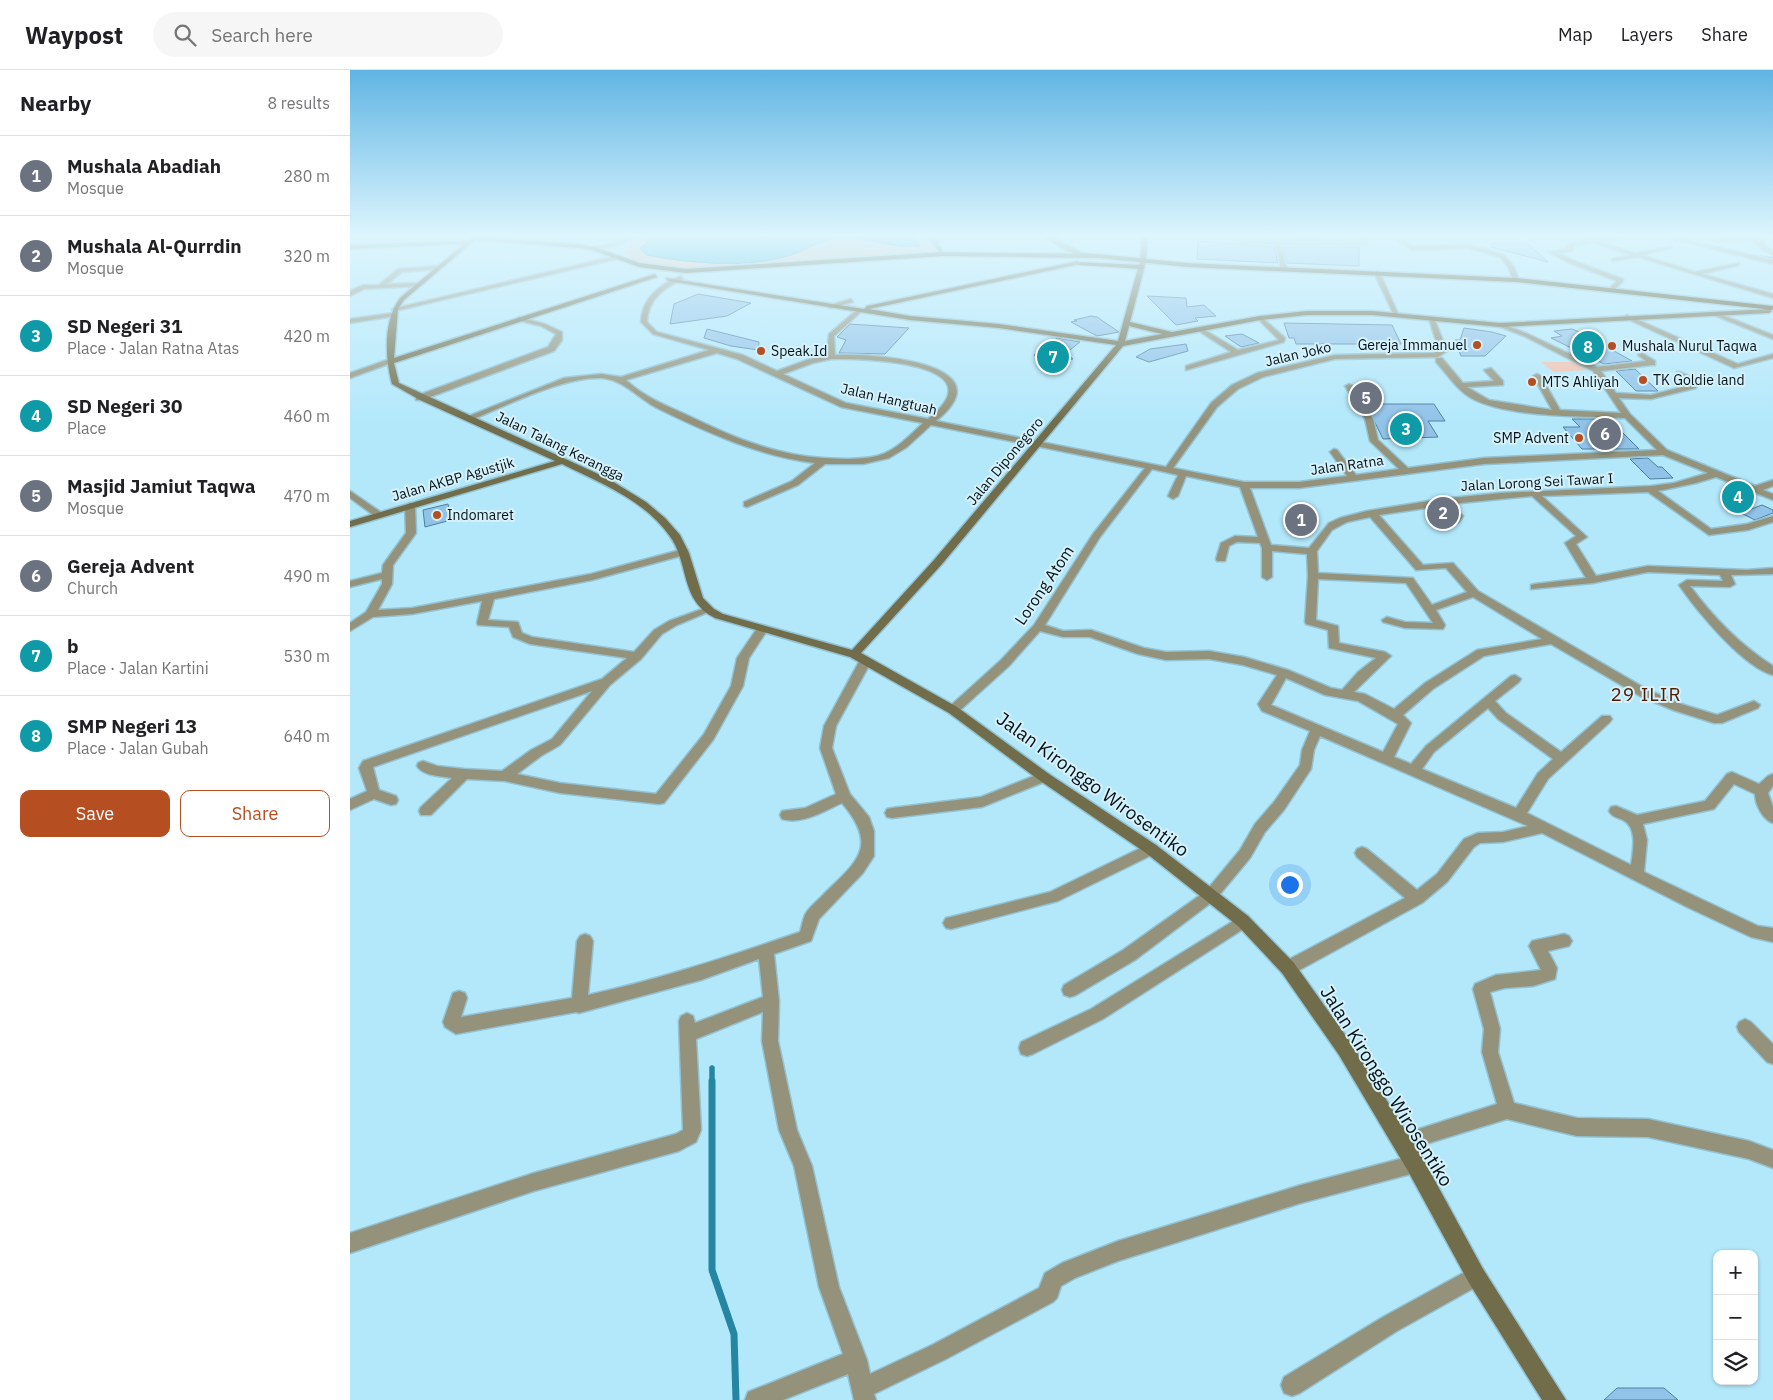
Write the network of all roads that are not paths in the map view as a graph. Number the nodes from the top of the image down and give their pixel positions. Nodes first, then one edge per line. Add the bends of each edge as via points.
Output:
1 (402, 298) edge
2 (449, 298) edge
3 (583, 298) edge
4 (651, 298) edge
5 (783, 298) edge
6 (911, 298) edge
7 (1133, 298) edge
8 (1389, 298) edge
9 (1650, 298) edge
10 (1676, 298) edge
11 (1691, 300) junction
12 (851, 301) dead end
13 (884, 304) junction
14 (1703, 304) junction
15 (830, 306) junction
16 (860, 310) junction
17 (1772, 310) edge
18 (394, 312) junction
19 (876, 313) junction
20 (1712, 313) junction
21 (1397, 315) junction
22 (1627, 317) junction
23 (1260, 318) junction
24 (1432, 318) junction
25 (519, 319) junction
26 (350, 321) edge
27 (1127, 323) junction
28 (1500, 324) junction
29 (1526, 324) junction
30 (1201, 330) junction
31 (1526, 334) junction
32 (1174, 335) junction
33 (1773, 337) edge
34 (1121, 344) junction
35 (718, 350) junction
36 (1237, 352) junction
37 (1642, 355) dead end
38 (1773, 356) edge
39 (831, 357) junction
40 (1439, 360) dead end
41 (390, 362) junction
42 (1189, 368) dead end
43 (1596, 369) junction
44 (1488, 370) dead end
45 (777, 374) junction
46 (1680, 374) dead end
47 (350, 376) edge
48 (1537, 376) dead end
49 (622, 379) junction
50 (1349, 386) dead end
51 (1461, 386) junction
52 (1614, 395) junction
53 (419, 398) junction
54 (1557, 412) junction
55 (1627, 416) junction
56 (468, 418) junction
57 (928, 423) junction
58 (1037, 445) junction
59 (1334, 452) dead end
60 (1664, 452) junction
61 (824, 460) junction
62 (563, 461) junction
63 (1148, 468) junction
64 (1405, 470) junction
65 (1167, 471) junction
66 (1718, 473) junction
67 (1183, 474) junction
68 (1354, 478) junction
69 (1773, 483) edge
70 (1244, 485) junction
71 (1650, 489) junction
72 (1756, 489) junction
73 (1534, 493) junction
74 (350, 494) edge
75 (1173, 496) dead end
76 (1773, 497) edge
77 (1441, 502) junction
78 (747, 504) dead end
79 (410, 506) junction
80 (1373, 514) junction
81 (379, 515) junction
82 (1773, 519) edge
83 (1449, 522) dead end
84 (350, 524) edge
85 (1266, 544) junction
86 (1312, 551) junction
87 (684, 552) junction
88 (1221, 559) dead end
89 (1773, 571) edge
90 (1724, 572) junction
91 (387, 576) junction
92 (1313, 576) junction
93 (1267, 577) dead end
94 (1593, 580) junction
95 (350, 584) edge
96 (1535, 588) dead end
97 (1474, 593) junction
98 (488, 596) junction
99 (1430, 609) junction
100 (708, 610) junction
101 (370, 614) junction
102 (1387, 620) dead end
103 (1038, 627) junction
104 (350, 628) edge
105 (762, 628) junction
106 (1555, 640) junction
107 (637, 656) junction
108 (860, 657) junction
109 (1773, 671) edge
110 (1284, 673) junction
111 (1515, 679) dead end
112 (606, 682) junction
113 (1346, 693) junction
114 (1488, 701) junction
115 (1754, 705) dead end
116 (953, 710) junction
117 (1395, 715) junction
118 (1606, 719) dead end
119 (1317, 729) junction
120 (1562, 759) junction
121 (1386, 760) junction
122 (423, 766) dead end
123 (1414, 770) junction
124 (464, 774) junction
125 (505, 776) junction
126 (1044, 777) junction
127 (1773, 779) edge
128 (1761, 791) junction
129 (374, 793) junction
130 (844, 796) junction
131 (391, 800) dead end
132 (350, 805) edge
133 (426, 811) dead end
134 (1616, 811) dead end
135 (892, 813) dead end
136 (787, 815) dead end
137 (1519, 815) junction
138 (1773, 818) edge
139 (1634, 820) junction
140 (1546, 827) junction
141 (1151, 850) junction
142 (1362, 853) dead end
143 (1637, 874) junction
144 (1211, 895) junction
145 (1417, 899) junction
146 (1243, 921) junction
147 (951, 923) dead end
148 (1773, 934) edge
149 (585, 941) dead end
150 (1564, 941) dead end
151 (766, 950) junction
152 (1288, 968) junction
153 (1070, 990) dead end
154 (459, 998) dead end
155 (771, 1001) junction
156 (579, 1006) junction
157 (1745, 1027) dead end
158 (1027, 1048) dead end
159 (1773, 1056) edge
160 (1507, 1110) junction
161 (1403, 1142) junction
162 (1773, 1159) edge
163 (1415, 1164) junction
164 (350, 1243) edge
165 (1476, 1276) junction
166 (856, 1360) junction
167 (1292, 1385) dead end
168 (864, 1394) edge
169 (756, 1400) edge
170 (1555, 1400) edge

1 - 18 street
2 - 18 street
3 - 25 street
4 - 35 street, Jalan Hangtuah via 643,314 648,327 656,333
5 - 15 street
6 - 13 street
7 - 27 street, Jalan Diponegoro
8 - 21 street
9 - 14 main road
10 - 11 main road
11 - 14 main road
11 - 17 main road
12 - 15 street
13 - 16 street
13 - 19 street
14 - 17 main road
14 - 20 main road
15 - 16 street
16 - 19 street
16 - 39 street via 830,336
17 - 20 street
18 - 26 street
18 - 41 street, Jalan Talang Kerangga
19 - 34 street via 1031,330
20 - 22 street
20 - 33 street
21 - 23 street via 1322,312
21 - 24 street
22 - 29 street
22 - 38 street via 1737,366
23 - 30 street
23 - 36 street via 1282,341
24 - 28 street
24 - 65 street, Jalan Joko via 1443,351 1435,355 1335,357 1277,370 1235,387 1214,405
25 - 41 street
25 - 53 street via 560,333 558,340 551,348
27 - 32 street
27 - 34 street, Jalan Diponegoro
28 - 29 street
28 - 31 street
29 - 31 street
30 - 32 street
30 - 36 street
31 - 43 street
32 - 34 street
34 - 58 street, Jalan Diponegoro
35 - 45 street, Jalan Hangtuah
35 - 49 street
36 - 42 street
37 - 43 street via 1652,363
39 - 45 street
39 - 57 street via 878,359 938,370 948,377 953,396
40 - 51 street
41 - 47 street
41 - 53 street, Jalan Talang Kerangga via 396,384
43 - 52 street
44 - 51 street via 1500,383
45 - 57 street, Jalan Hangtuah via 844,405
46 - 52 street via 1694,382 1693,386 1652,397
48 - 54 street
49 - 56 street via 601,376 567,380
49 - 61 street via 630,389 646,399 734,441 769,451
50 - 64 street via 1375,431 1374,441
51 - 54 street via 1484,401 1507,407
52 - 55 street
53 - 56 street, Jalan Talang Kerangga
54 - 55 street
55 - 60 street
56 - 62 street, Jalan Talang Kerangga
57 - 58 street, Jalan Hangtuah
57 - 61 street via 900,448 880,458 858,462
58 - 63 street, Jalan Ratna
58 - 108 street, Jalan Diponegoro
59 - 68 street
60 - 64 street, Jalan Ratna via 1484,461
60 - 66 street
61 - 78 street via 795,483
62 - 79 street, Jalan AKBP Agustjik
62 - 87 street, Jalan Talang Kerangga via 609,482 644,505 664,522
63 - 65 street, Jalan Ratna
63 - 103 street, Lorong Atom via 1096,536
64 - 68 street, Jalan Ratna
65 - 67 street, Jalan Ratna
66 - 71 street, Jalan Lorong Sei Tawar I via 1687,484
66 - 72 street
67 - 70 street, Jalan Ratna
67 - 75 street
68 - 70 street, Jalan Ratna via 1284,486
69 - 72 street
70 - 85 street
71 - 73 street, Jalan Lorong Sei Tawar I
71 - 82 street via 1710,532 1748,528
72 - 76 street
73 - 77 street, Jalan Lorong Sei Tawar I
73 - 94 street via 1582,537 1570,544
74 - 81 street
77 - 80 street, Jalan Lorong Sei Tawar I
77 - 83 street via 1458,516
79 - 81 street, Jalan AKBP Agustjik
79 - 91 street via 411,533 388,565
80 - 86 street, Jalan Lorong Sei Tawar I via 1336,523
80 - 97 street via 1420,568 1449,565
81 - 84 street, Jalan AKBP Agustjik
85 - 86 street
85 - 88 street via 1239,539 1230,541 1224,545
85 - 93 street
86 - 92 street
87 - 98 street via 592,577
87 - 100 street, Jalan Talang Kerangga via 696,598
89 - 90 street
90 - 94 street via 1648,569
90 - 109 street via 1730,584 1684,585 1715,623 1748,654
91 - 95 street
91 - 101 street via 384,592
92 - 99 street via 1409,580
92 - 113 street via 1310,622 1334,628 1333,645 1385,656
94 - 96 street
97 - 99 street
97 - 106 street
98 - 101 street via 412,611
98 - 107 street via 482,623 514,624 517,635 530,640
99 - 102 street via 1441,626 1414,626
100 - 105 street
100 - 107 street via 658,632
101 - 104 street
103 - 110 street via 1064,634 1091,632 1142,651 1166,656 1223,657
103 - 116 street, Lorong Atom via 1005,663
105 - 108 street via 830,645
105 - 125 street via 743,658 737,686 709,737 659,799 560,788
106 - 115 street via 1644,693 1696,713 1720,720
106 - 117 street via 1481,653 1429,686
107 - 112 street
108 - 116 street, Jalan Kironggo Wirosentiko
108 - 130 street via 828,733 826,748
110 - 113 street via 1329,692
110 - 119 street via 1263,706
111 - 114 street
112 - 125 street via 556,742
112 - 129 street via 368,764 365,768
113 - 117 street
114 - 120 street via 1502,716
114 - 123 street via 1430,748
116 - 126 street, Jalan Kironggo Wirosentiko
117 - 121 street via 1404,721 1404,726
118 - 120 street
119 - 121 street
119 - 144 street via 1308,750 1306,766 1245,854
120 - 137 street via 1543,776
121 - 123 street
122 - 124 street via 435,771
123 - 137 street
124 - 125 street
124 - 133 street
126 - 135 street via 982,802
126 - 141 street, Jalan Kironggo Wirosentiko
127 - 128 street
128 - 138 street via 1763,803
128 - 139 street via 1732,778 1709,805
129 - 131 street
129 - 132 street
130 - 136 street via 807,813
130 - 151 street via 862,817 868,849 864,862 812,916 806,936
134 - 139 street
137 - 140 street
139 - 143 street via 1639,841
140 - 143 street
140 - 145 street via 1478,838 1469,843 1442,878
141 - 144 street, Jalan Kironggo Wirosentiko
141 - 147 street via 1053,897
142 - 145 street
143 - 148 street via 1756,932
144 - 146 street, Jalan Kironggo Wirosentiko
144 - 153 street via 1129,955
145 - 152 street
146 - 152 street, Jalan Kironggo Wirosentiko
146 - 158 street via 1097,1014
149 - 156 street
150 - 160 street via 1537,946 1549,974 1489,984 1481,989 1492,1028 1490,1052
151 - 155 street
151 - 156 street via 685,978
152 - 161 street, Jalan Kironggo Wirosentiko via 1345,1049
154 - 156 street via 451,1022 456,1026
155 - 164 street via 695,1028 692,1130 686,1138 534,1182
155 - 166 street via 770,1041 788,1130 803,1166 829,1287
157 - 159 street
160 - 161 street
160 - 162 street via 1577,1127 1648,1128 1749,1150
161 - 163 street, Jalan Kironggo Wirosentiko
163 - 165 street, Jalan Kironggo Wirosentiko
163 - 168 street via 1301,1194 1118,1251 1069,1270 1052,1280 1046,1295
165 - 167 street via 1390,1324
165 - 170 street, Jalan Kironggo Wirosentiko
166 - 168 street
166 - 169 street

